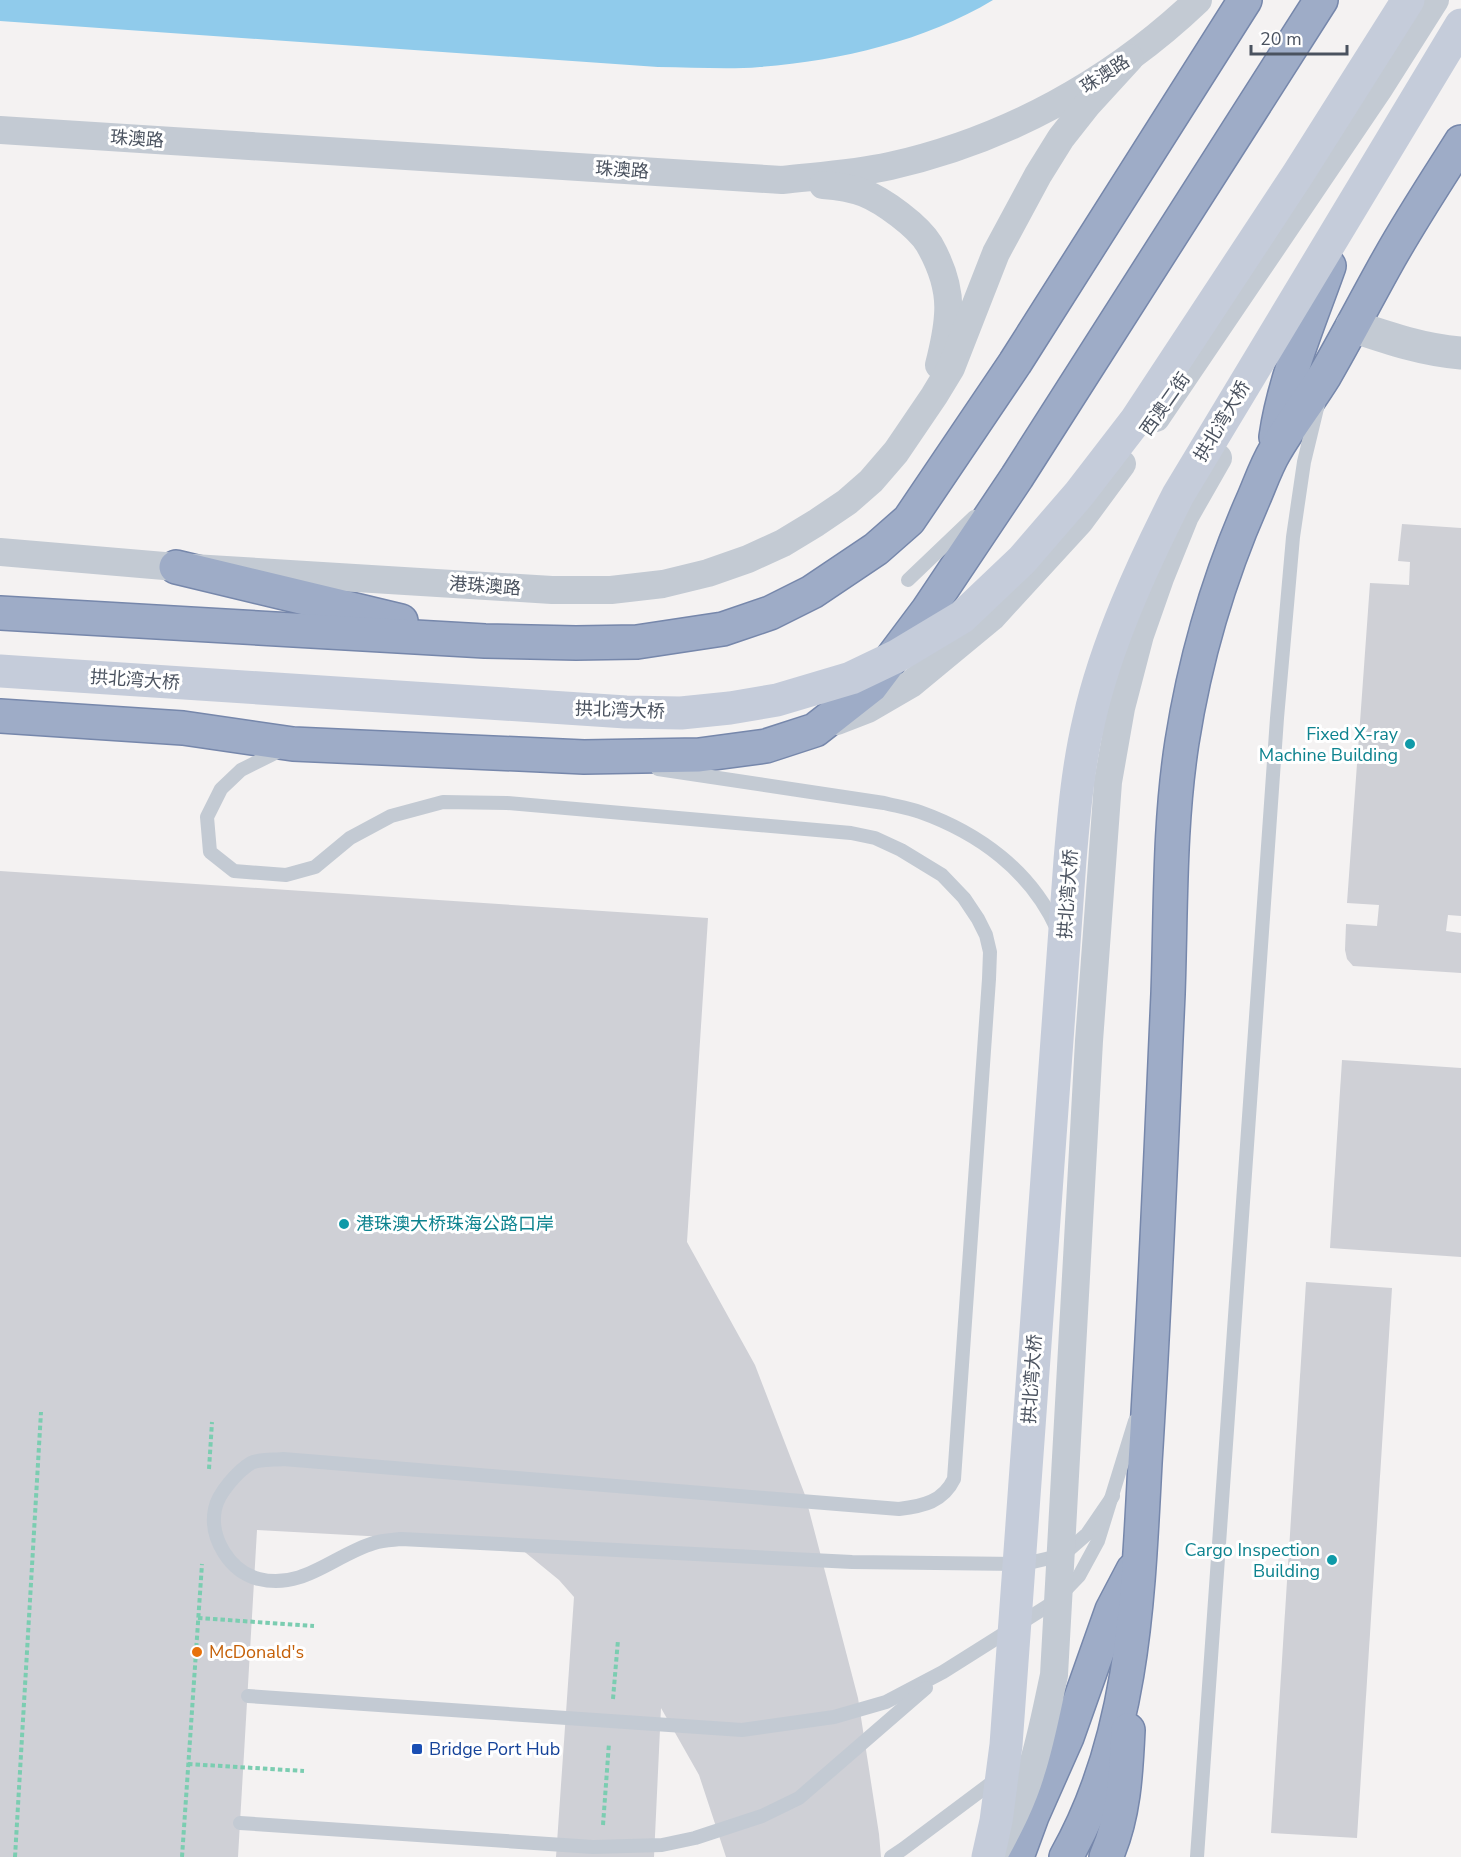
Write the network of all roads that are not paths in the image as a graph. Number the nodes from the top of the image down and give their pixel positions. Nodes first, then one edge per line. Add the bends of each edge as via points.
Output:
1 (1198, 0) edge
2 (1245, 0) edge
3 (1321, 0) edge
4 (1408, 0) edge
5 (1435, 0) edge
6 (1461, 26) edge
7 (1461, 56) edge
8 (1130, 58) junction
9 (0, 130) edge
10 (1461, 142) edge
11 (777, 179) junction
12 (1329, 266) junction
13 (1352, 326) junction
14 (1461, 353) edge
15 (1324, 377) junction
16 (915, 422) junction
17 (1273, 454) junction
18 (1017, 477) junction
19 (0, 552) edge
20 (176, 567) junction
21 (909, 580) dead end
22 (0, 613) edge
23 (484, 641) junction
24 (0, 671) edge
25 (0, 716) edge
26 (815, 730) junction
27 (293, 744) junction
28 (584, 757) junction
29 (1075, 978) dead end
30 (1080, 1000) dead end
31 (1089, 1041) junction
32 (1151, 1363) junction
33 (1113, 1496) junction
34 (1123, 1617) junction
35 (944, 1672) junction
36 (248, 1695) dead end
37 (1050, 1739) junction
38 (1125, 1779) junction
39 (240, 1822) dead end
40 (891, 1857) edge
41 (978, 1857) edge
42 (988, 1857) edge
43 (993, 1857) edge
44 (1017, 1857) edge
45 (1066, 1857) edge
46 (1106, 1857) edge
47 (1131, 1857) edge
48 (1197, 1857) edge

1 - 8 street, 珠澳路
2 - 23 highway via 935,484 909,520 876,549 812,592 723,629 637,642
3 - 18 highway
4 - 24 main road, 拱北湾大桥, bridge via 1136,420 1079,494 1022,560 962,617 851,678 777,700 730,708 626,712
5 - 26 street, 西澳二街 via 1225,318 1080,521 992,616 911,684 868,709
6 - 42 main road, 拱北湾大桥, bridge via 1178,495 1147,554 1107,658 1089,718 1077,778 1070,860 1006,1744
7 - 12 street
8 - 11 street, 珠澳路 via 1043,112 938,154 844,174
8 - 16 street via 1061,138 1038,175 996,253 951,369
9 - 11 street, 珠澳路
10 - 13 highway
11 - 16 street via 864,193 889,207 928,243 942,272 948,314 938,372
12 - 17 highway via 1278,418
12 - 31 street, bridge via 1185,516 1140,635 1121,708 1108,782
13 - 14 street via 1414,346
13 - 15 highway
15 - 17 highway
15 - 48 lane via 1304,462 1293,537 1277,718
16 - 20 street, 港珠澳路 via 871,481 816,523 748,559 663,584 611,590 552,590
17 - 32 highway via 1243,521 1218,592 1196,667 1182,743 1172,825
18 - 21 lane
18 - 26 highway via 928,610 871,686
19 - 20 street, 港珠澳路
20 - 23 highway
22 - 23 highway
25 - 27 highway via 183,729
26 - 28 highway via 766,746 699,755
27 - 28 highway
27 - 33 lane via 241,770 221,789 207,817 210,852 234,871 286,875 315,867 350,838 392,816 443,802 507,803 851,833 901,849 942,875 964,898 986,935 990,952 954,1479 950,1488 933,1502 899,1509 283,1459 253,1462 232,1478 215,1507 214,1527 220,1549 235,1566 258,1579 281,1582 298,1579 376,1542 401,1539 852,1562 1024,1564 1063,1555 1088,1534
28 - 29 lane via 884,803 954,825 997,851 1021,874 1049,911
30 - 31 lane
31 - 43 street, bridge via 1053,1675 1031,1772
32 - 33 lane
32 - 34 highway via 1140,1557
33 - 35 lane via 1098,1541 1079,1576 1054,1602
34 - 37 highway
34 - 38 highway
34 - 44 highway
34 - 45 highway via 1124,1691 1113,1742
35 - 36 lane via 876,1705 834,1717 742,1730
35 - 39 lane via 799,1798 762,1816 695,1838 662,1845 593,1847
37 - 40 lane
37 - 41 highway
38 - 46 highway via 1120,1818
38 - 47 highway

